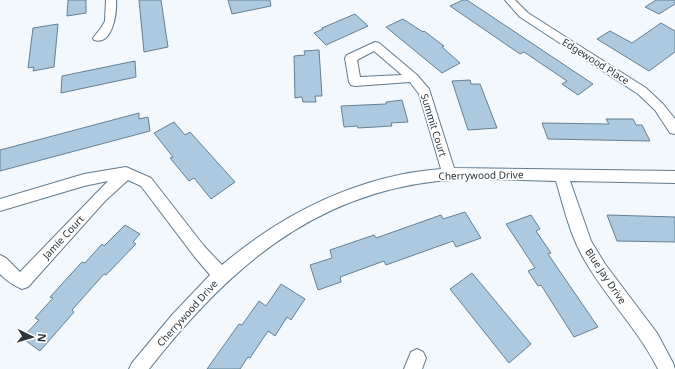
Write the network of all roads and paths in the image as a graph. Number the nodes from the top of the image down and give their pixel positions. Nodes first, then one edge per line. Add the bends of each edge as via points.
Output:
1 (111, 0) edge
2 (510, 0) edge
3 (98, 38) dead end
4 (413, 78) junction
5 (675, 129) edge
6 (126, 173) junction
7 (448, 174) junction
8 (561, 175) junction
9 (675, 178) edge
10 (0, 205) edge
11 (0, 263) edge
12 (221, 276) junction
13 (138, 369) edge
14 (667, 369) edge

1 - 3 street via 112,15 109,25
2 - 5 street, Edgewood Place via 524,15 642,91 659,107
4 - 4 street, Summit Court via 375,46 350,58 355,82
4 - 7 street, Summit Court via 428,99
6 - 10 street via 84,180
6 - 11 street, Jamie Court via 100,197 22,281
6 - 12 street via 146,182 198,251
7 - 8 street, Cherrywood Drive
7 - 12 street, Cherrywood Drive via 379,186 332,203 279,231 243,256
8 - 9 street, Cherrywood Drive
8 - 14 street, Blue Jay Drive via 590,254 652,340
12 - 13 street, Cherrywood Drive via 184,314

